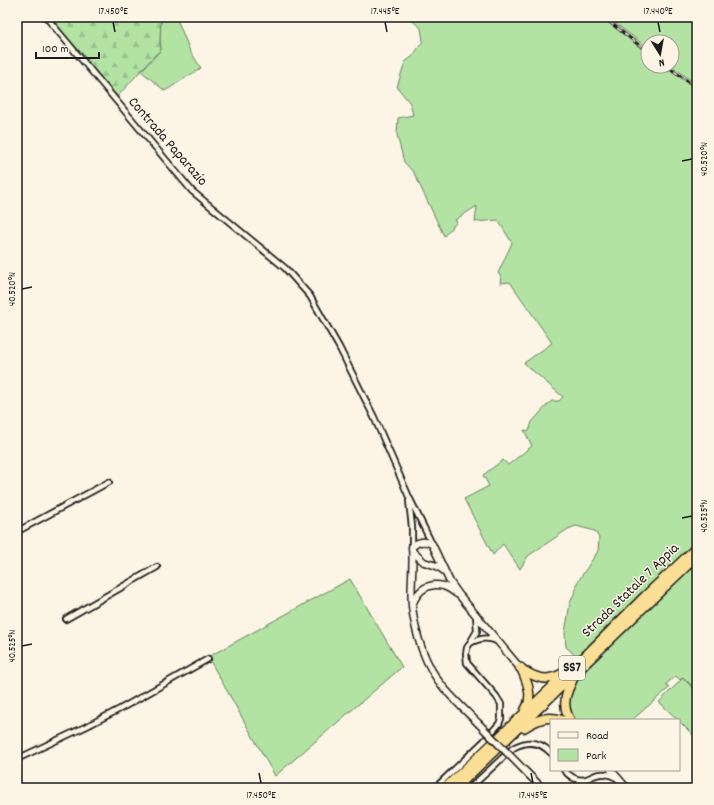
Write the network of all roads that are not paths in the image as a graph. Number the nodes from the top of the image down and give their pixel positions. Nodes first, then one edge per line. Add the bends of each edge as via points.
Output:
1 (46, 17) edge
2 (108, 482) dead end
3 (409, 497) junction
4 (18, 531) dead end
5 (432, 544) junction
6 (697, 547) edge
7 (412, 549) junction
8 (697, 556) edge
9 (157, 567) dead end
10 (445, 572) junction
11 (460, 596) junction
12 (412, 604) junction
13 (476, 615) junction
14 (66, 619) dead end
15 (488, 629) junction
16 (476, 638) junction
17 (499, 642) junction
18 (585, 656) junction
19 (208, 659) dead end
20 (520, 668) junction
21 (577, 671) junction
22 (558, 719) edge
23 (570, 719) edge
24 (510, 727) junction
25 (505, 741) junction
26 (550, 752) edge
27 (17, 760) edge
28 (565, 771) edge
29 (612, 771) edge
30 (598, 772) edge
31 (617, 778) junction
32 (435, 788) edge
33 (445, 788) edge
34 (456, 788) edge
35 (470, 788) edge
36 (542, 788) edge
37 (628, 788) edge

1 - 3 street, Contrada Paparazio via 192,191 285,268 310,296 374,417
2 - 4 street
3 - 5 street, Contrada Paparazio
3 - 7 street
5 - 7 street via 423,541 415,544
5 - 10 street
6 - 18 highway, Strada Statale 7 Appia / SS7
7 - 10 street via 424,562 438,566
7 - 12 street
8 - 21 highway, Strada Statale 7 Appia / SS7
9 - 14 street
10 - 11 street
11 - 12 street via 445,586 436,584 420,591
11 - 13 street
12 - 36 street, bridge via 414,623 428,665 443,687
13 - 15 street
13 - 16 street
15 - 16 street
15 - 17 street
16 - 17 street
16 - 32 street via 467,648 468,664 501,704 502,719 484,741
17 - 20 street
18 - 20 highway via 560,675 551,678 537,677
18 - 24 highway, Strada Statale 7 Appia / SS7
19 - 27 street via 86,727
20 - 24 highway via 526,680 530,700
21 - 23 highway via 565,700
21 - 25 highway, Strada Statale 7 Appia / SS7
22 - 25 highway via 540,719
24 - 33 highway, Strada Statale 7 Appia / SS7
25 - 34 highway, Strada Statale 7 Appia / SS7
26 - 35 street via 534,743 519,744
28 - 30 street via 568,776 579,780 589,778
29 - 31 street
30 - 31 street
31 - 37 street

